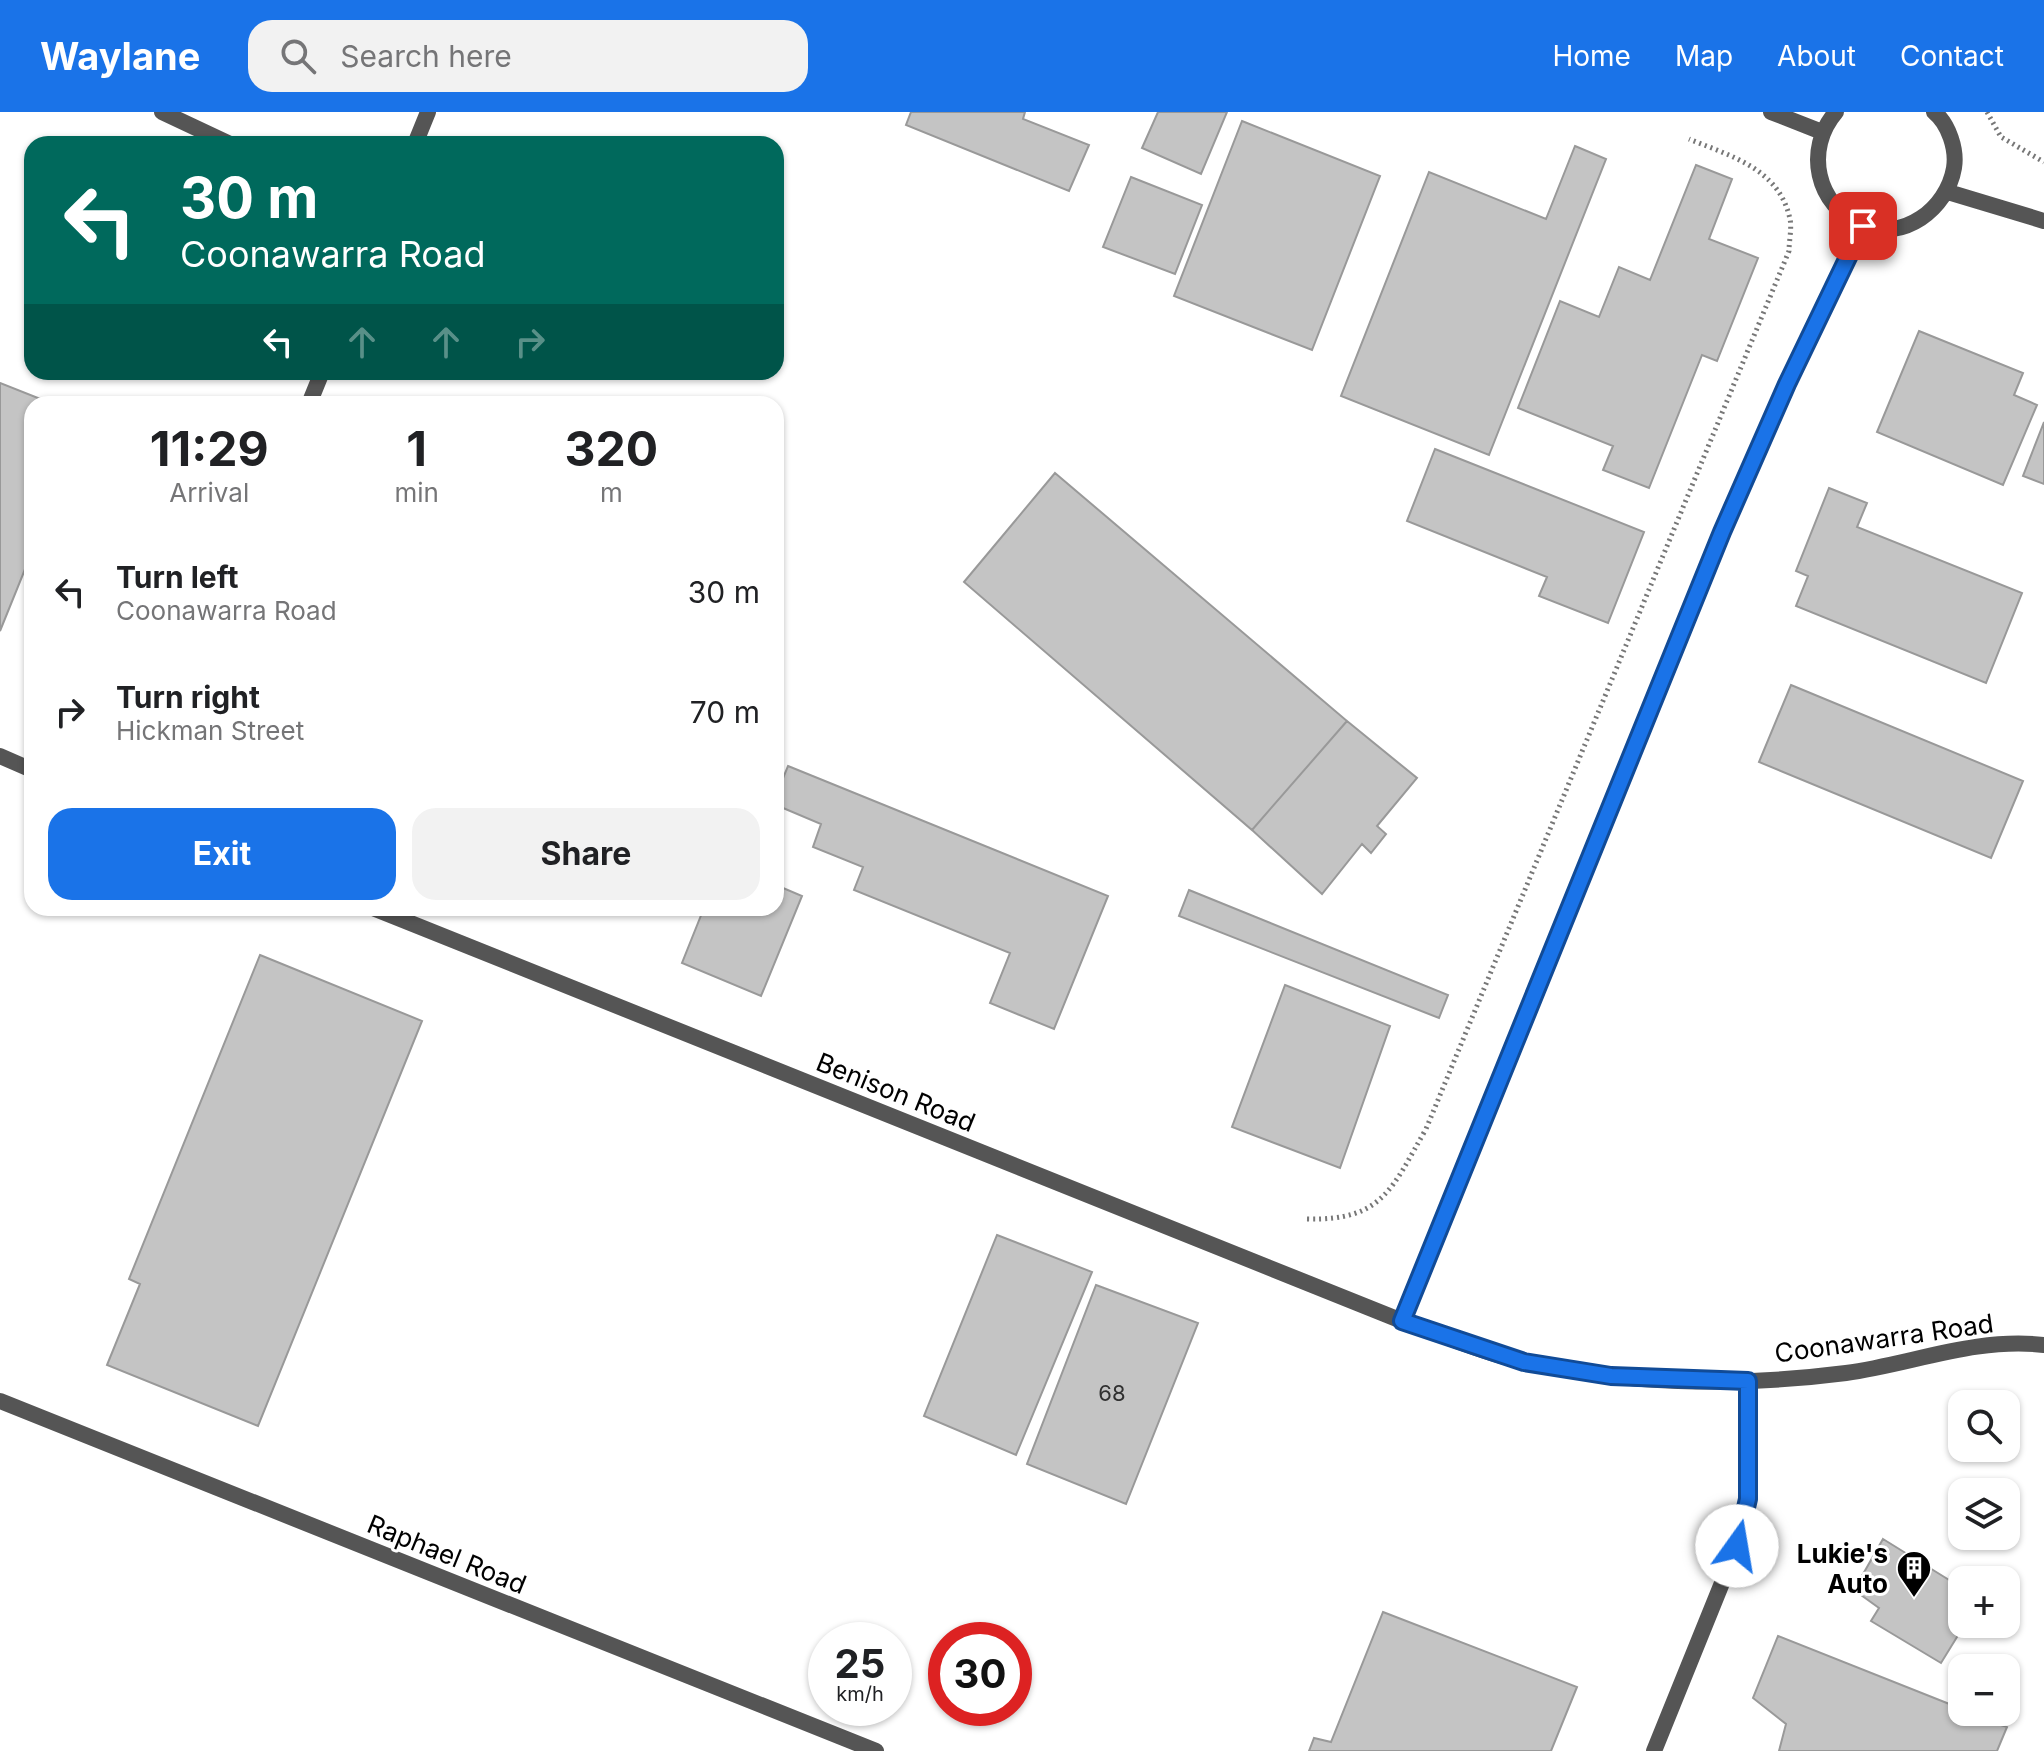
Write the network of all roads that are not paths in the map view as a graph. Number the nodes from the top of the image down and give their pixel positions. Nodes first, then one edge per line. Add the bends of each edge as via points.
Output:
1 (162, 112) edge
2 (428, 112) edge
3 (1771, 112) edge
4 (1836, 112) edge
5 (1934, 112) edge
6 (1822, 132) junction
7 (213, 136) edge
8 (418, 136) edge
9 (1948, 192) junction
10 (2044, 221) edge
11 (1863, 226) junction
12 (0, 756) edge
13 (24, 766) edge
14 (393, 916) edge
15 (1402, 1321) junction
16 (2044, 1345) edge
17 (1748, 1381) junction
18 (0, 1401) edge
19 (876, 1751) edge
20 (1654, 1751) edge

1 - 7 street
2 - 8 street
3 - 6 street
4 - 6 street
5 - 9 street via 1952,140 1955,166
6 - 11 street via 1816,160 1822,188 1839,211
9 - 10 street
9 - 11 street via 1933,211 1912,224 1888,229
11 - 15 street via 1722,532
12 - 13 street
14 - 15 street, Benison Road
15 - 17 street, Coonawarra Road via 1524,1362 1611,1376
16 - 17 street, Coonawarra Road via 1951,1349 1848,1372
17 - 20 street via 1748,1499 1737,1546
18 - 19 street, Raphael Road

